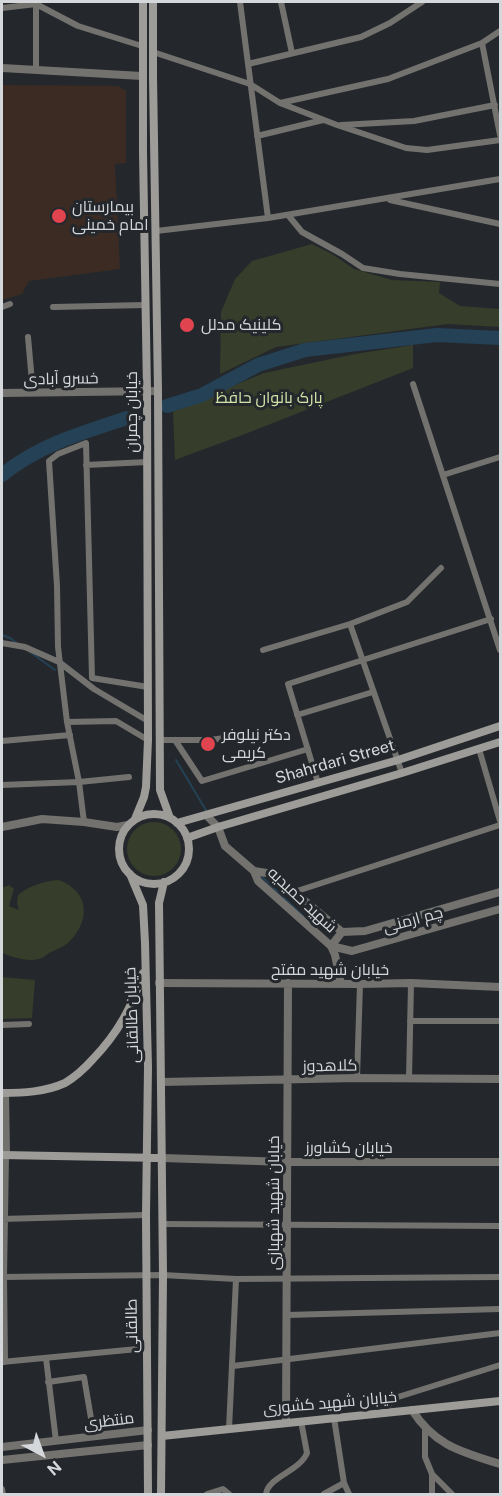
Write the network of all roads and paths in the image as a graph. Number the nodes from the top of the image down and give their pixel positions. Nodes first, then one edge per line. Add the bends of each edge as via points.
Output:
1 (142, 2) edge
2 (153, 2) edge
3 (240, 2) edge
4 (281, 2) edge
5 (422, 2) edge
6 (36, 3) edge
7 (2, 9) edge
8 (501, 31) edge
9 (482, 43) junction
10 (142, 46) junction
11 (153, 52) junction
12 (292, 53) junction
13 (248, 64) junction
14 (2, 69) edge
15 (36, 70) junction
16 (142, 76) junction
17 (250, 84) junction
18 (280, 103) junction
19 (495, 105) junction
20 (323, 120) junction
21 (337, 125) junction
22 (501, 135) edge
23 (257, 136) junction
24 (501, 140) edge
25 (143, 152) junction
26 (155, 152) junction
27 (501, 179) edge
28 (385, 199) junction
29 (288, 215) junction
30 (268, 218) junction
31 (501, 224) edge
32 (156, 231) junction
33 (501, 284) edge
34 (10, 304) dead end
35 (145, 305) junction
36 (2, 307) edge
37 (53, 308) dead end
38 (28, 337) dead end
39 (413, 384) dead end
40 (147, 391) junction
41 (158, 391) junction
42 (2, 393) edge
43 (33, 393) junction
44 (501, 457) edge
45 (147, 462) junction
46 (86, 465) junction
47 (443, 475) junction
48 (441, 568) dead end
49 (491, 619) junction
50 (350, 624) junction
51 (2, 643) edge
52 (263, 650) dead end
53 (501, 650) edge
54 (362, 660) junction
55 (59, 662) junction
56 (148, 687) junction
57 (373, 692) junction
58 (297, 715) junction
59 (148, 721) junction
60 (67, 722) junction
61 (501, 726) edge
62 (250, 734) dead end
63 (70, 735) junction
64 (148, 740) junction
65 (160, 740) junction
66 (175, 740) junction
67 (2, 741) edge
68 (501, 742) edge
69 (308, 749) junction
70 (479, 749) junction
71 (398, 760) junction
72 (402, 773) junction
73 (129, 777) dead end
74 (80, 782) junction
75 (318, 783) junction
76 (2, 785) edge
77 (206, 815) junction
78 (173, 820) junction
79 (501, 821) edge
80 (84, 822) junction
81 (131, 822) junction
82 (501, 825) edge
83 (2, 827) edge
84 (218, 827) junction
85 (187, 838) junction
86 (254, 871) junction
87 (130, 874) junction
88 (164, 882) junction
89 (294, 892) junction
90 (501, 892) edge
91 (501, 909) edge
92 (144, 921) junction
93 (159, 921) junction
94 (342, 932) junction
95 (331, 946) junction
96 (145, 967) junction
97 (159, 983) junction
98 (288, 983) junction
99 (411, 983) junction
100 (341, 984) junction
101 (360, 984) junction
102 (501, 987) edge
103 (410, 1021) junction
104 (501, 1021) edge
105 (29, 1024) dead end
106 (2, 1025) edge
107 (357, 1078) junction
108 (410, 1079) junction
109 (501, 1079) edge
110 (288, 1080) junction
111 (161, 1082) junction
112 (3, 1093) edge
113 (4, 1155) edge
114 (147, 1157) junction
115 (162, 1158) junction
116 (287, 1162) junction
117 (501, 1162) edge
118 (147, 1215) junction
119 (3, 1219) edge
120 (162, 1224) junction
121 (287, 1225) junction
122 (501, 1226) edge
123 (163, 1275) junction
124 (147, 1276) junction
125 (3, 1277) edge
126 (501, 1277) edge
127 (287, 1278) junction
128 (236, 1279) junction
129 (501, 1309) edge
130 (286, 1315) junction
131 (3, 1324) edge
132 (501, 1333) edge
133 (148, 1348) junction
134 (46, 1358) junction
135 (286, 1358) junction
136 (3, 1362) edge
137 (501, 1365) edge
138 (233, 1366) junction
139 (48, 1382) junction
140 (501, 1401) edge
141 (412, 1410) junction
142 (388, 1413) junction
143 (334, 1418) junction
144 (302, 1421) junction
145 (286, 1422) junction
146 (229, 1429) junction
147 (425, 1429) junction
148 (148, 1430) junction
149 (94, 1436) junction
150 (162, 1436) junction
151 (56, 1441) junction
152 (148, 1444) junction
153 (2, 1447) edge
154 (2, 1460) edge
155 (501, 1464) edge
156 (432, 1474) junction
157 (344, 1483) junction
158 (2, 1489) edge
159 (3, 1494) edge
160 (148, 1494) edge
161 (161, 1494) edge
162 (207, 1494) edge
163 (229, 1494) edge
164 (266, 1494) edge
165 (324, 1494) edge
166 (349, 1494) edge
167 (432, 1494) edge
168 (452, 1494) edge

1 - 10 main road, خیابان چمران
2 - 11 main road, خیابان چمران
3 - 13 street
4 - 12 street
5 - 12 street via 361,37
6 - 7 street
6 - 10 street via 78,26
6 - 15 street
8 - 9 street
9 - 18 street via 388,79
9 - 19 street
10 - 16 main road, خیابان چمران
11 - 17 street
11 - 26 main road, خیابان چمران
12 - 13 street
13 - 17 street
14 - 15 street
15 - 16 street
16 - 25 main road, خیابان چمران
17 - 18 street
17 - 23 street
18 - 20 street
19 - 21 street via 414,121
19 - 22 street
20 - 21 street
20 - 23 street
21 - 24 street via 406,148 427,150
23 - 30 street
25 - 26 main road
25 - 35 main road, خیابان چمران
26 - 32 main road, خیابان چمران
27 - 28 street
28 - 29 street
28 - 31 street
29 - 30 street
29 - 33 street via 302,232 363,268
30 - 32 street
32 - 41 main road, خیابان چمران
34 - 36 street
35 - 37 street
35 - 40 main road, خیابان چمران
38 - 43 street
39 - 47 street
40 - 41 street, خسرو آبادی
40 - 43 street, خسرو آبادی
40 - 45 main road, خیابان چمران
41 - 65 main road, خیابان چمران
42 - 43 street, خسرو آبادی
44 - 47 street
45 - 46 street
45 - 56 main road, خیابان چمران
46 - 55 street via 86,443 49,461
46 - 56 street via 92,678
47 - 49 street
48 - 50 street via 407,602
49 - 53 street
49 - 54 street
50 - 52 street
50 - 54 street
51 - 55 street via 25,647
54 - 57 street
54 - 58 street via 288,684
55 - 59 street via 94,689
55 - 60 street
56 - 59 main road, خیابان چمران
57 - 58 street
57 - 71 street
58 - 69 street
59 - 64 main road, خیابان چمران
60 - 63 street
60 - 64 street via 116,721
61 - 71 main road, Shahrdari Street
62 - 66 street
63 - 67 street
63 - 74 street
64 - 81 main road, خیابان چمران via 144,797
65 - 66 street
65 - 78 main road, خیابان چمران via 160,790
66 - 69 street via 202,781
68 - 70 main road, Shahrdari Street
69 - 75 street
70 - 72 main road, Shahrdari Street
70 - 79 street
71 - 72 street
71 - 75 main road, Shahrdari Street
72 - 84 main road, Shahrdari Street
73 - 74 street
74 - 76 street
74 - 80 street
75 - 77 main road, Shahrdari Street
77 - 78 main road, Shahrdari Street
77 - 84 street, شهید حمیدیه
78 - 81 main road via 152,814
78 - 85 main road
80 - 81 street via 117,827
80 - 83 street via 42,819
81 - 87 main road via 123,833 119,850
82 - 89 street
84 - 85 main road, Shahrdari Street
84 - 86 street, شهید حمیدیه via 225,846
85 - 88 main road via 188,856 184,864
86 - 89 street, شهید حمیدیه via 273,874
86 - 95 street, شهید حمیدیه via 258,881
87 - 88 main road via 146,882
87 - 92 main road, خیابان طالقانی via 143,905
88 - 93 main road, خیابان طالقانی
89 - 94 street, شهید حمیدیه
90 - 94 street, چم ارمنی via 365,932
91 - 95 street, چم ارمنی via 352,951
92 - 93 main road via 153,916
92 - 96 main road, خیابان طالقانی
93 - 97 main road, خیابان طالقانی
94 - 95 street
95 - 100 street, شهید حمیدیه
96 - 112 main road via 124,1020 83,1070 64,1083 36,1092
96 - 114 main road, خیابان طالقانی
97 - 98 street, خیابان شهید مفتح
97 - 111 main road, خیابان طالقانی
98 - 100 street, خیابان شهید مفتح
98 - 110 street, خیابان شهید شهبازی
99 - 101 street, خیابان شهید مفتح
99 - 102 street, خیابان شهید مفتح
99 - 103 street
100 - 101 street, خیابان شهید مفتح
101 - 107 street
103 - 104 street
103 - 108 street
105 - 106 street
107 - 108 street, کلاهدوز
107 - 110 street, کلاهدوز
108 - 109 street, کلاهدوز
110 - 111 street, کلاهدوز
110 - 116 street, خیابان شهید شهبازی
111 - 115 main road, خیابان طالقانی
112 - 113 street
113 - 114 main road
113 - 119 street
114 - 115 main road
114 - 118 main road, طالقانی
115 - 116 street, خیابان کشاورز
115 - 120 main road, طالقانی
116 - 117 street, خیابان کشاورز
116 - 121 street, خیابان شهید شهبازی
118 - 119 street
118 - 124 main road, طالقانی
119 - 125 street
120 - 121 street
120 - 123 main road, طالقانی
121 - 122 street
121 - 127 street, خیابان شهید شهبازی
123 - 124 street
123 - 128 street
123 - 150 main road, طالقانی
124 - 125 street
124 - 133 main road, طالقانی
125 - 131 street
126 - 127 street
127 - 128 street
127 - 130 street, خیابان شهید شهبازی
128 - 138 street
129 - 130 street
130 - 135 street, خیابان شهید شهبازی
131 - 136 street
132 - 135 street
133 - 134 street
133 - 148 main road, طالقانی
134 - 136 street
134 - 139 street
135 - 138 street
135 - 145 street, خیابان شهید شهبازی
137 - 142 street via 398,1397 388,1405
138 - 146 street
139 - 149 street via 84,1377
139 - 151 street
140 - 141 main road, خیابان شهید کشوری
141 - 142 main road, خیابان شهید کشوری
141 - 147 street
142 - 143 main road, خیابان شهید کشوری
143 - 144 main road, خیابان شهید کشوری
143 - 157 street
144 - 145 main road, خیابان شهید کشوری
144 - 164 street via 306,1456 270,1484
145 - 146 main road, خیابان شهید کشوری
146 - 150 main road, خیابان شهید کشوری
147 - 155 street via 451,1446
147 - 156 street via 425,1457
148 - 149 street, منتظری
148 - 152 main road, طالقانی
149 - 151 street, منتظری
150 - 161 main road, طالقانی
151 - 153 street, منتظری
152 - 154 street, منتظری
152 - 160 main road, طالقانی
156 - 167 street
156 - 168 street
157 - 165 street
157 - 166 street
158 - 159 street
162 - 163 street via 223,1489

